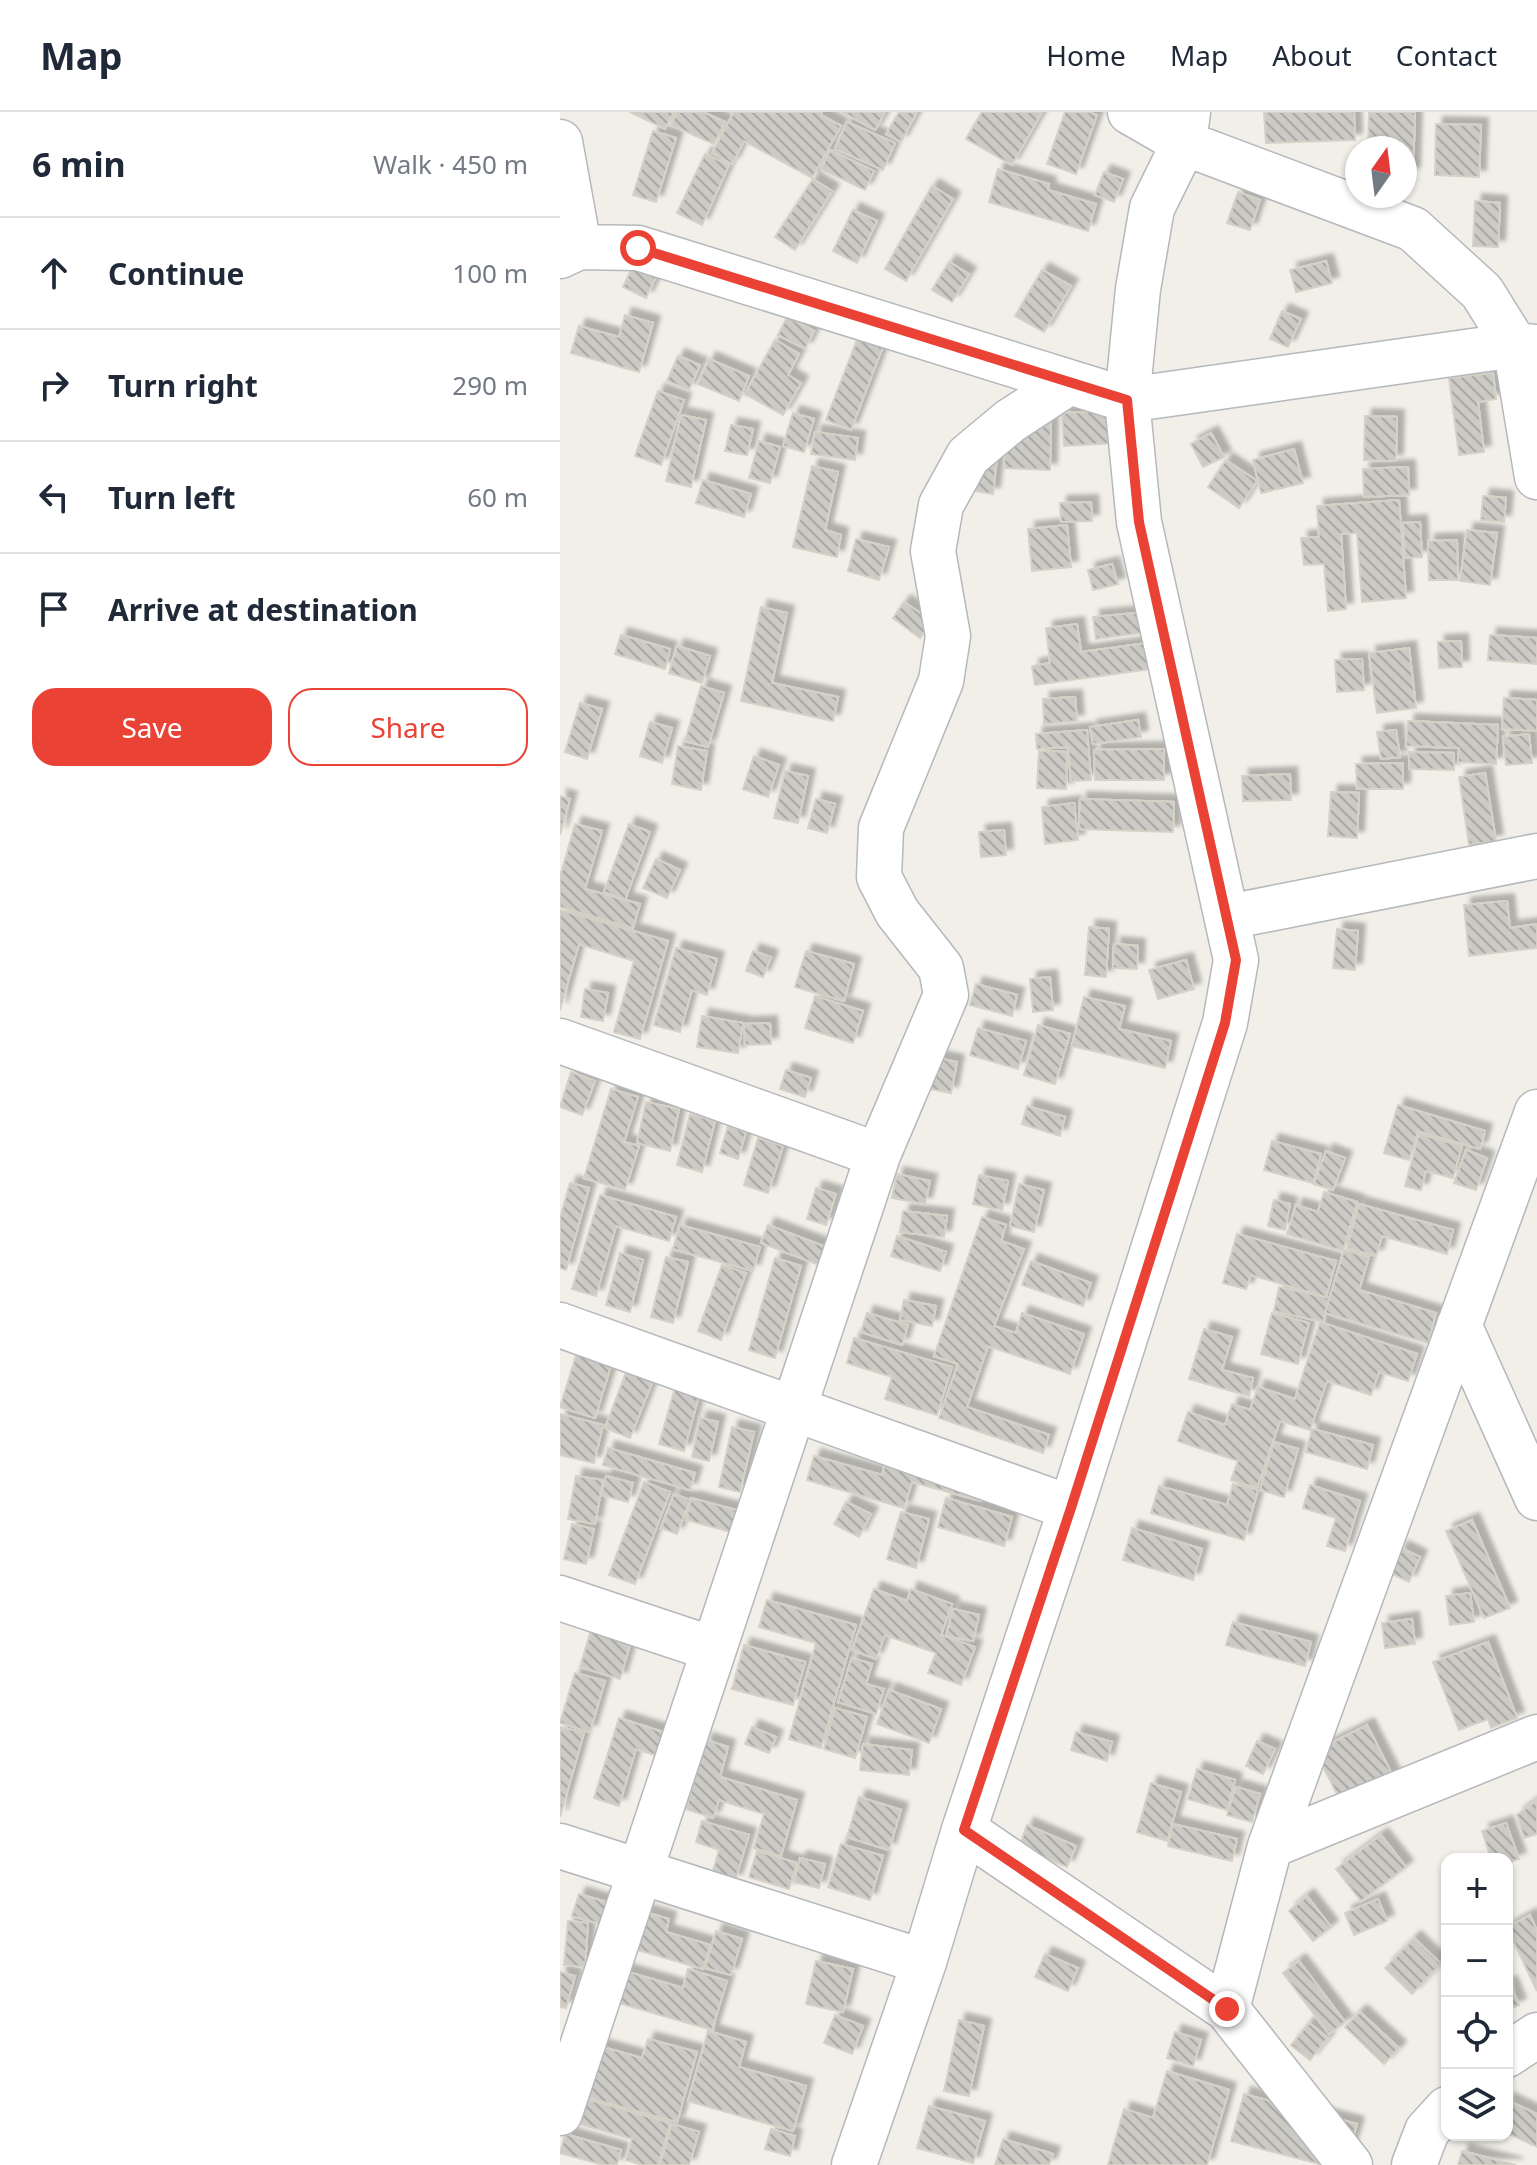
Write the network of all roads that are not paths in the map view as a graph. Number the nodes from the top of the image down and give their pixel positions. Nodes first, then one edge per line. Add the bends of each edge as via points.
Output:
1 (1130, 112) edge
2 (1186, 127) edge
3 (560, 142) edge
4 (569, 252) edge
5 (1526, 346) edge
6 (1068, 383) junction
7 (1127, 400) junction
8 (1537, 477) edge
9 (1537, 856) edge
10 (1228, 917) junction
11 (560, 1041) edge
12 (1537, 1112) edge
13 (878, 1155) junction
14 (1521, 1193) edge
15 (560, 1325) edge
16 (1459, 1325) junction
17 (793, 1408) junction
18 (1535, 1490) edge
19 (1071, 1508) junction
20 (560, 1598) edge
21 (713, 1649) junction
22 (1537, 1737) edge
23 (964, 1830) junction
24 (560, 1846) edge
25 (1270, 1846) junction
26 (639, 1873) junction
27 (924, 1962) junction
28 (1227, 2009) junction
29 (1537, 2035) edge
30 (1513, 2051) edge
31 (560, 2113) edge
32 (1441, 2116) edge
33 (854, 2165) edge
34 (1350, 2165) edge
35 (1414, 2165) edge

1 - 2 street
2 - 5 street via 1413,229 1482,292
2 - 7 street via 1152,208
3 - 4 street
4 - 6 street via 638,248
5 - 7 street
5 - 8 street
6 - 7 street
6 - 13 street via 968,456 941,505 933,551 948,636 941,681 881,828 879,877 897,912 941,968 946,995
7 - 10 street via 1139,522
9 - 10 street
10 - 19 street via 1236,960 1225,1023
11 - 13 street
12 - 14 street
13 - 17 street
14 - 16 street
15 - 17 street
16 - 18 street
16 - 25 street
17 - 19 street
17 - 21 street
19 - 23 street
20 - 21 street
21 - 26 street
22 - 25 street
23 - 27 street
23 - 28 street
24 - 26 street
25 - 28 street
26 - 27 street
26 - 31 street
27 - 33 street
28 - 34 street
29 - 30 street
32 - 35 street via 1427,2131

